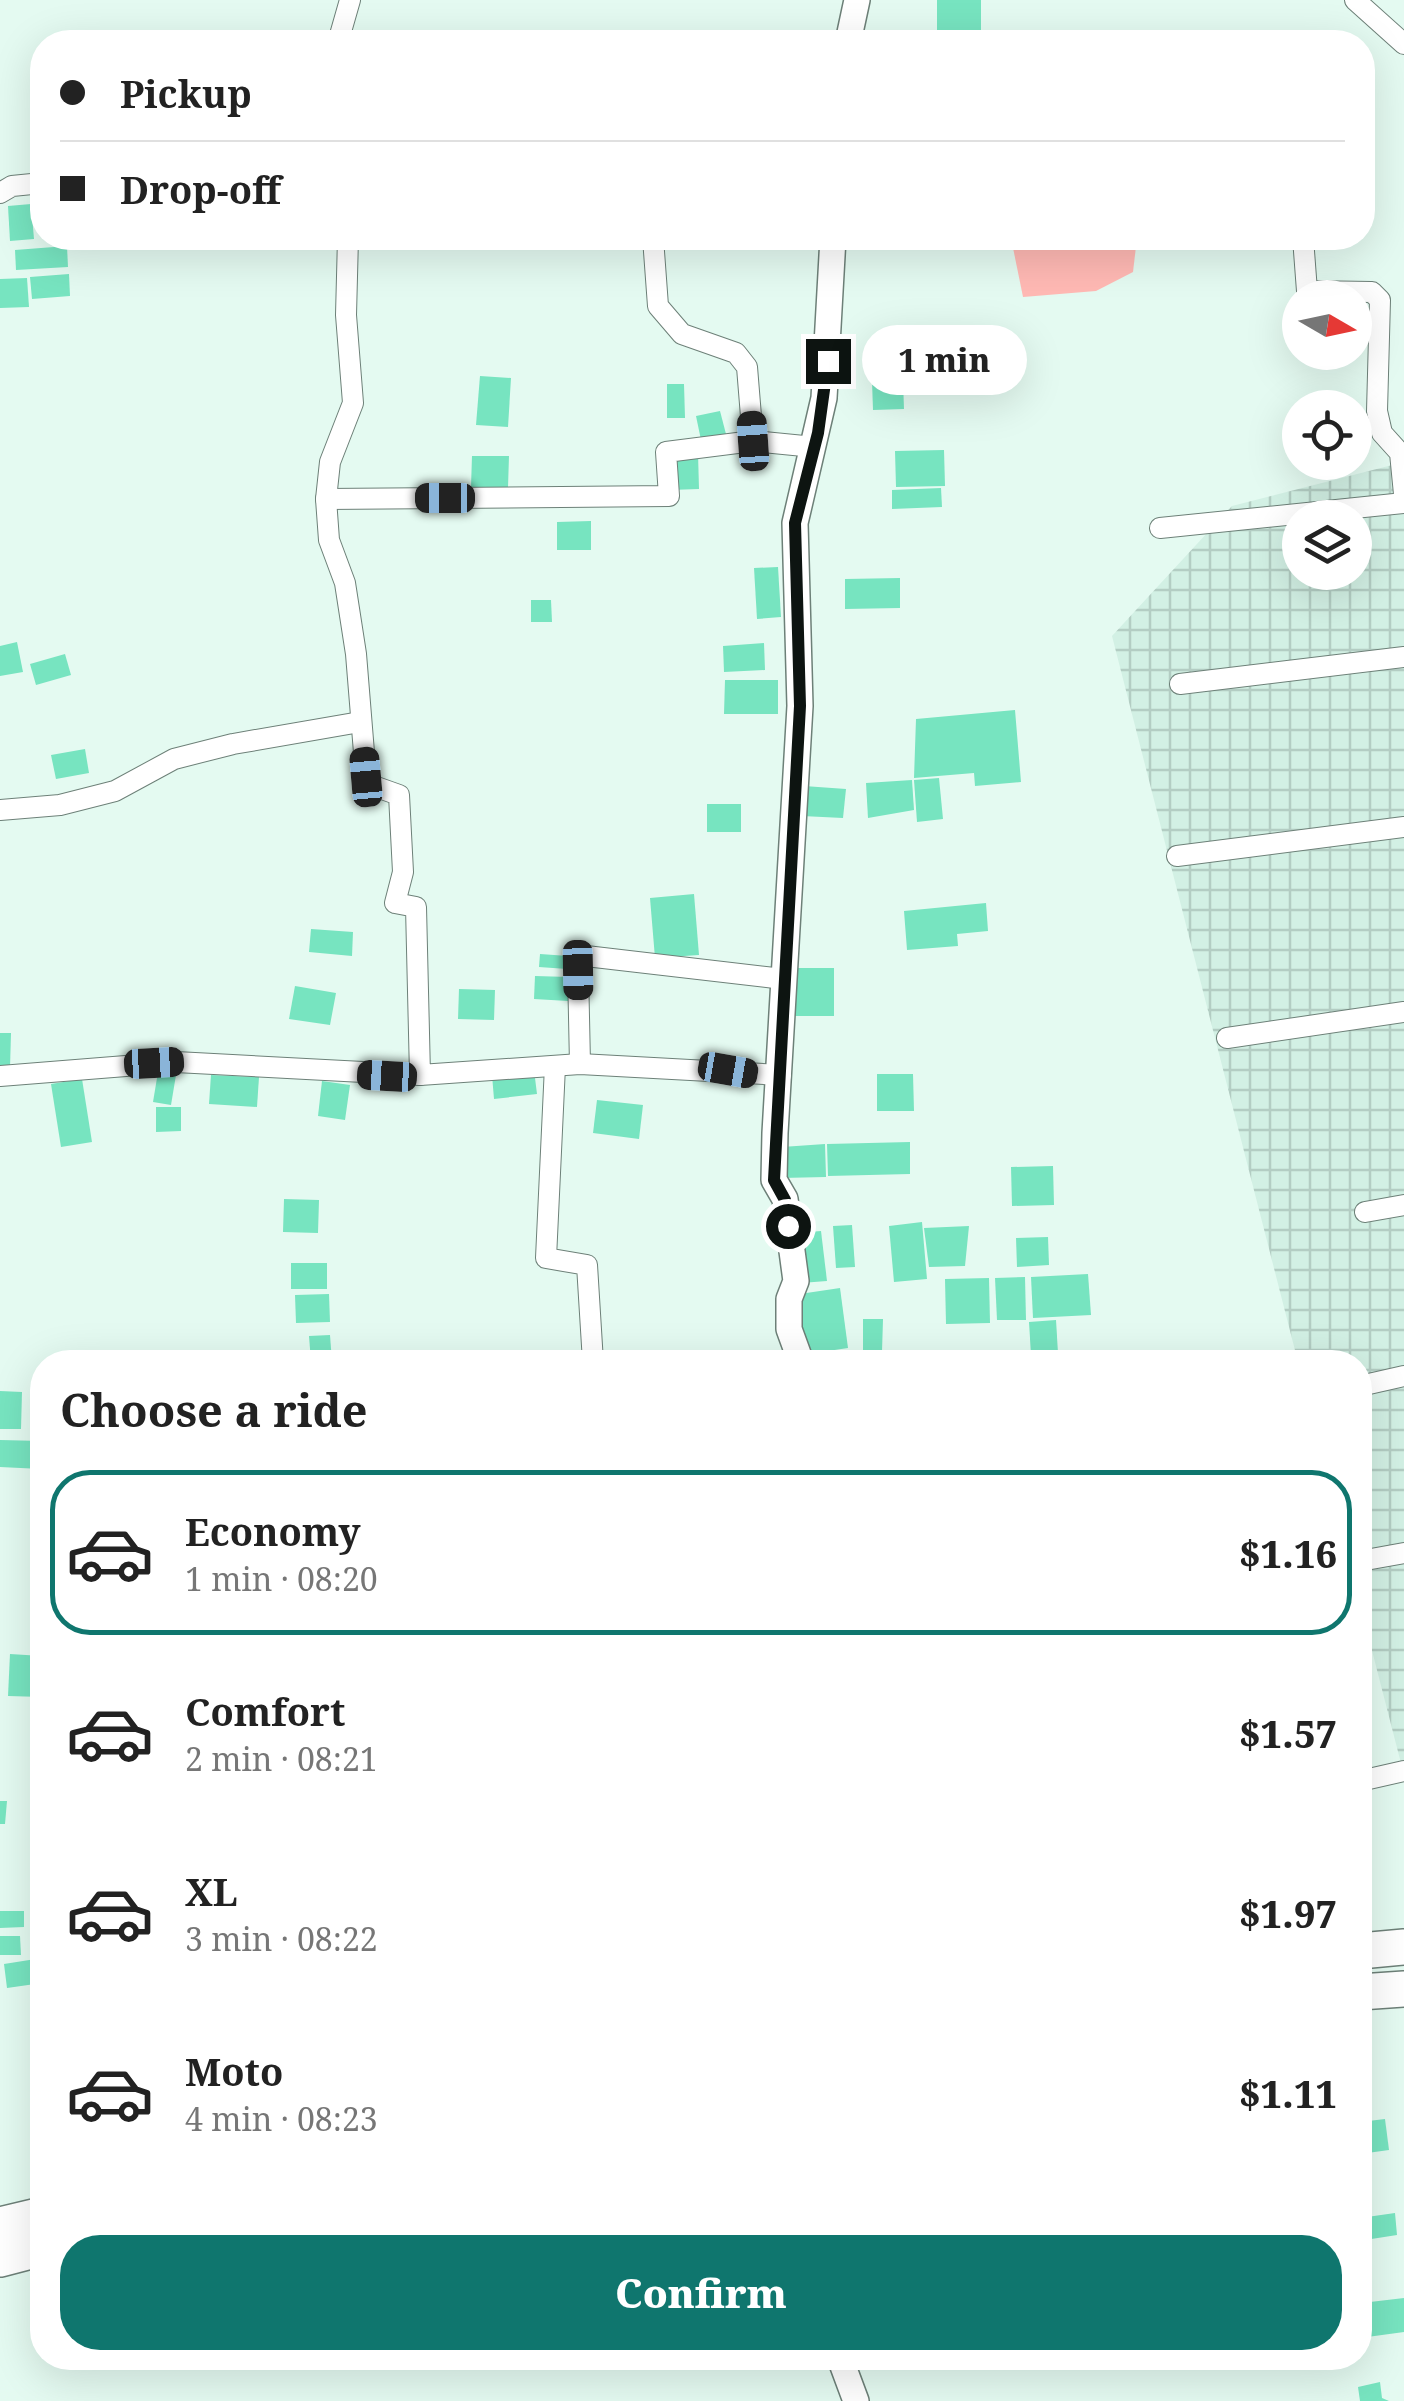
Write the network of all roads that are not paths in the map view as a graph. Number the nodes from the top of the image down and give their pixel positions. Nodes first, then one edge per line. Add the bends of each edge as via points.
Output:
1 (350, 0) edge
2 (857, 0) edge
3 (1355, 0) edge
4 (341, 30) edge
5 (851, 30) edge
6 (1404, 44) edge
7 (30, 184) edge
8 (0, 193) edge
9 (348, 250) edge
10 (654, 250) edge
11 (833, 250) edge
12 (1304, 250) edge
13 (753, 441) junction
14 (814, 447) junction
15 (1404, 494) edge
16 (326, 498) junction
17 (1404, 503) edge
18 (1160, 528) dead end
19 (1404, 657) edge
20 (1180, 684) dead end
21 (360, 722) junction
22 (0, 810) edge
23 (1404, 827) edge
24 (1177, 856) dead end
25 (783, 979) junction
26 (1404, 1012) edge
27 (1227, 1038) dead end
28 (580, 1064) junction
29 (555, 1066) junction
30 (420, 1075) junction
31 (780, 1075) junction
32 (0, 1076) edge
33 (1404, 1205) edge
34 (1365, 1212) dead end
35 (592, 1350) edge
36 (797, 1350) edge
37 (1404, 1376) edge
38 (1372, 1383) edge
39 (1404, 1552) edge
40 (1372, 1559) edge
41 (1404, 1771) edge
42 (1372, 1778) edge
43 (1404, 1948) edge
44 (1372, 1950) edge
45 (1404, 1989) edge
46 (1372, 1991) edge
47 (30, 2218) edge
48 (0, 2225) edge
49 (30, 2251) edge
50 (0, 2258) edge
51 (844, 2370) edge
52 (856, 2401) edge

1 - 4 street
2 - 5 street
3 - 6 street
7 - 8 street
9 - 16 street via 353,403 330,462
10 - 13 street via 658,306 682,334 736,353 747,367
11 - 14 street via 828,361
12 - 15 street via 1307,291 1372,292 1380,300 1376,411 1382,433 1400,453
13 - 14 street
13 - 16 street via 666,452 669,496
14 - 25 street via 795,523 800,706
16 - 21 street via 356,654
17 - 18 street
19 - 20 street
21 - 22 street via 174,759 115,791 60,805
21 - 30 street via 368,784 399,796 403,872 394,904 416,907
23 - 24 street
25 - 28 street via 586,956 578,970
25 - 31 street
26 - 27 street
28 - 29 street
28 - 31 street
29 - 30 street
29 - 35 street via 546,1258 587,1265
30 - 32 street via 176,1062
31 - 36 street via 774,1180 785,1200 796,1282 790,1329
33 - 34 street
37 - 38 street
39 - 40 street
41 - 42 street
43 - 44 highway
45 - 46 highway
47 - 48 highway
49 - 50 highway
51 - 52 street

